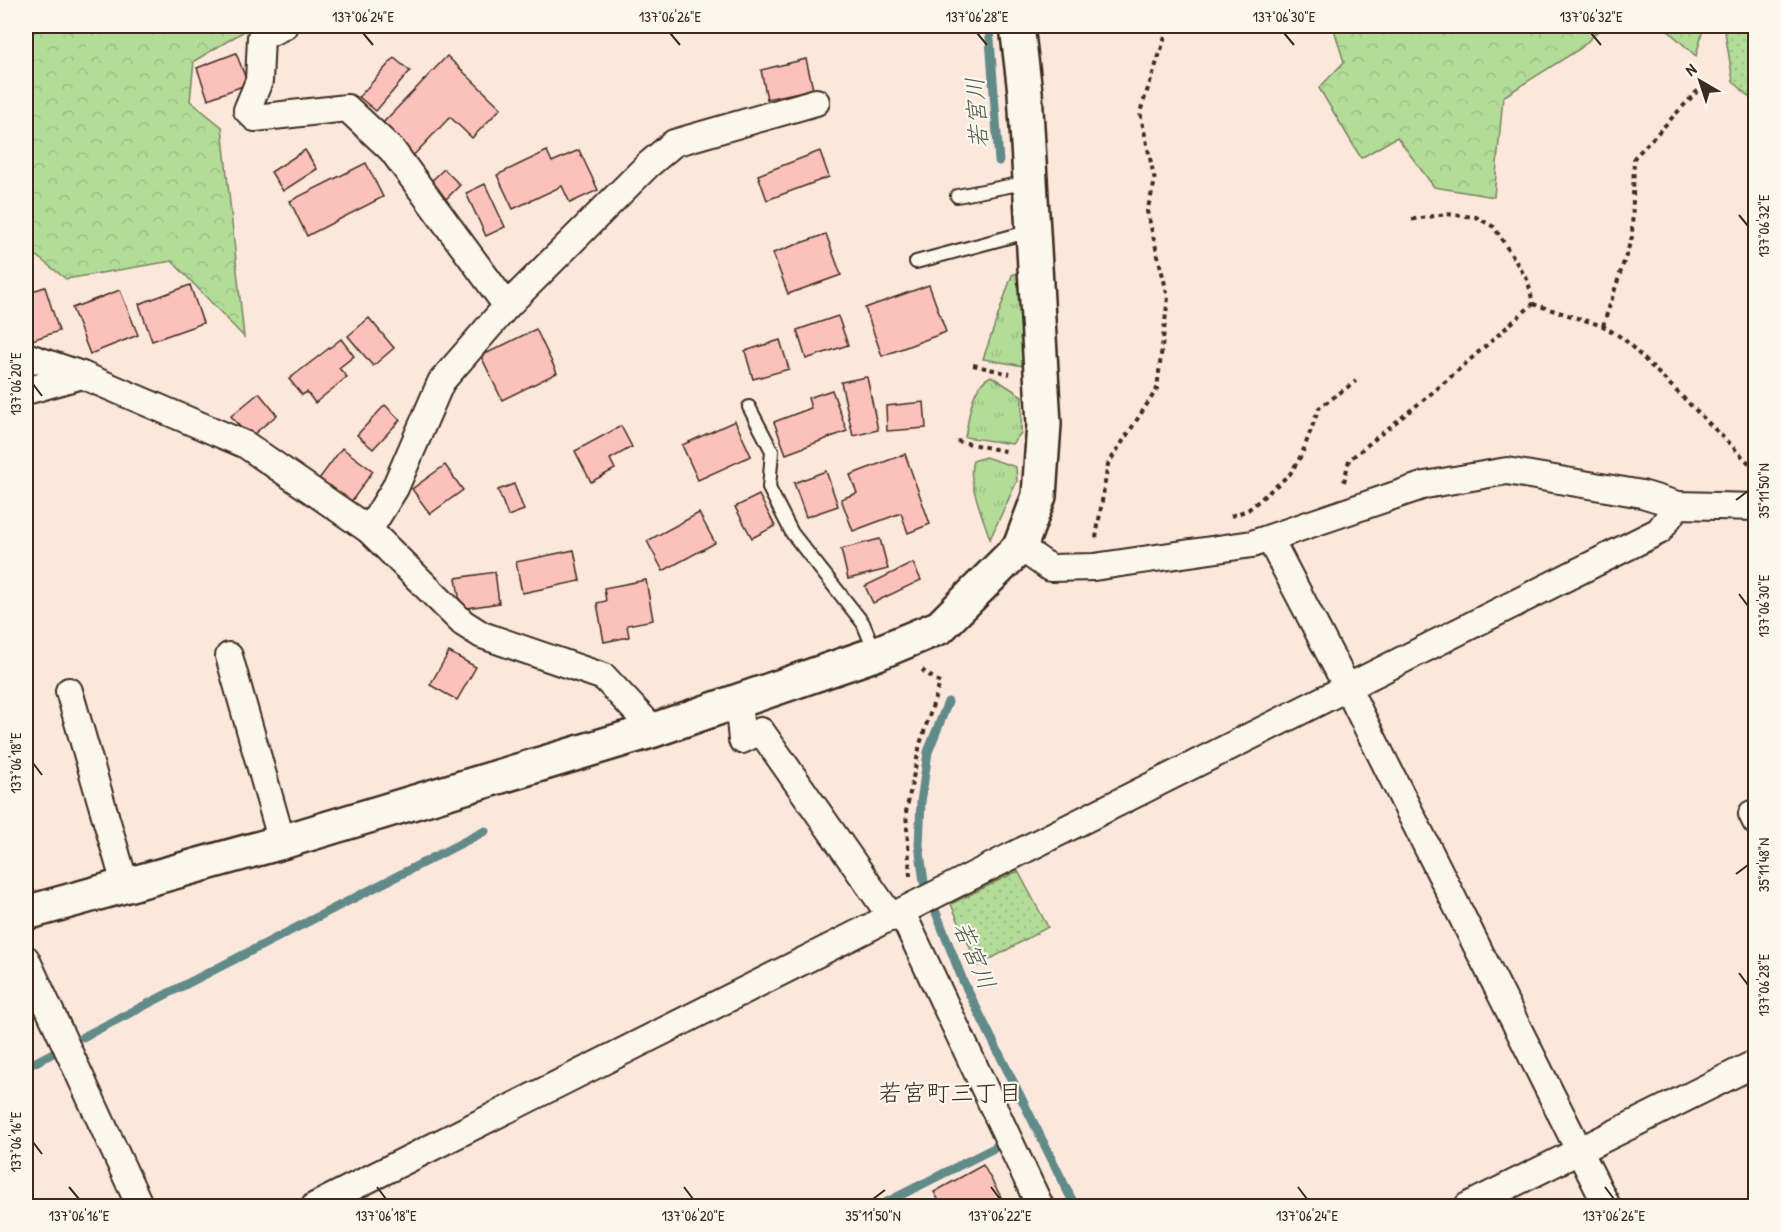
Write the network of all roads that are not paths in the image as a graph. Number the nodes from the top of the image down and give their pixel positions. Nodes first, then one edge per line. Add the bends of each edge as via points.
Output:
1 (284, 26) edge
2 (1017, 26) edge
3 (816, 102) dead end
4 (1029, 182) junction
5 (957, 196) dead end
6 (1033, 231) junction
7 (916, 262) dead end
8 (507, 306) junction
9 (26, 356) edge
10 (82, 375) junction
11 (26, 391) edge
12 (749, 407) dead end
13 (1678, 505) junction
14 (1755, 507) edge
15 (369, 530) junction
16 (1270, 539) junction
17 (1020, 547) junction
18 (875, 654) junction
19 (230, 656) dead end
20 (1348, 689) junction
21 (69, 691) dead end
22 (738, 701) junction
23 (654, 730) junction
24 (282, 842) junction
25 (125, 884) junction
26 (913, 908) junction
27 (26, 913) edge
28 (26, 959) edge
29 (1755, 1063) edge
30 (1578, 1150) junction
31 (140, 1206) edge
32 (315, 1206) edge
33 (1040, 1206) edge
34 (1468, 1206) edge
35 (1607, 1206) edge

1 - 8 street via 261,37 259,81 247,110 255,118 347,108 392,150
2 - 4 street
3 - 8 street via 674,143
4 - 5 lane
4 - 6 street
6 - 7 lane
6 - 17 street via 1044,424 1039,496
8 - 15 street via 441,382 395,488
9 - 10 street
10 - 11 street
10 - 15 street via 246,445
12 - 18 lane via 772,451 769,488 773,497 792,533 863,623
13 - 14 street
13 - 16 street via 1642,494 1507,471 1425,486
13 - 20 street via 1659,531
15 - 23 street via 463,623 482,635 604,677
16 - 17 street via 1094,567 1050,568
16 - 20 street
17 - 18 street via 940,627
18 - 22 street
19 - 24 street
20 - 26 street
20 - 30 street
21 - 25 street
22 - 23 street
22 - 26 street via 742,740 761,731
23 - 24 street
24 - 25 street
25 - 27 street
26 - 32 street
26 - 33 street
28 - 31 street
29 - 30 street
30 - 34 street
30 - 35 street

